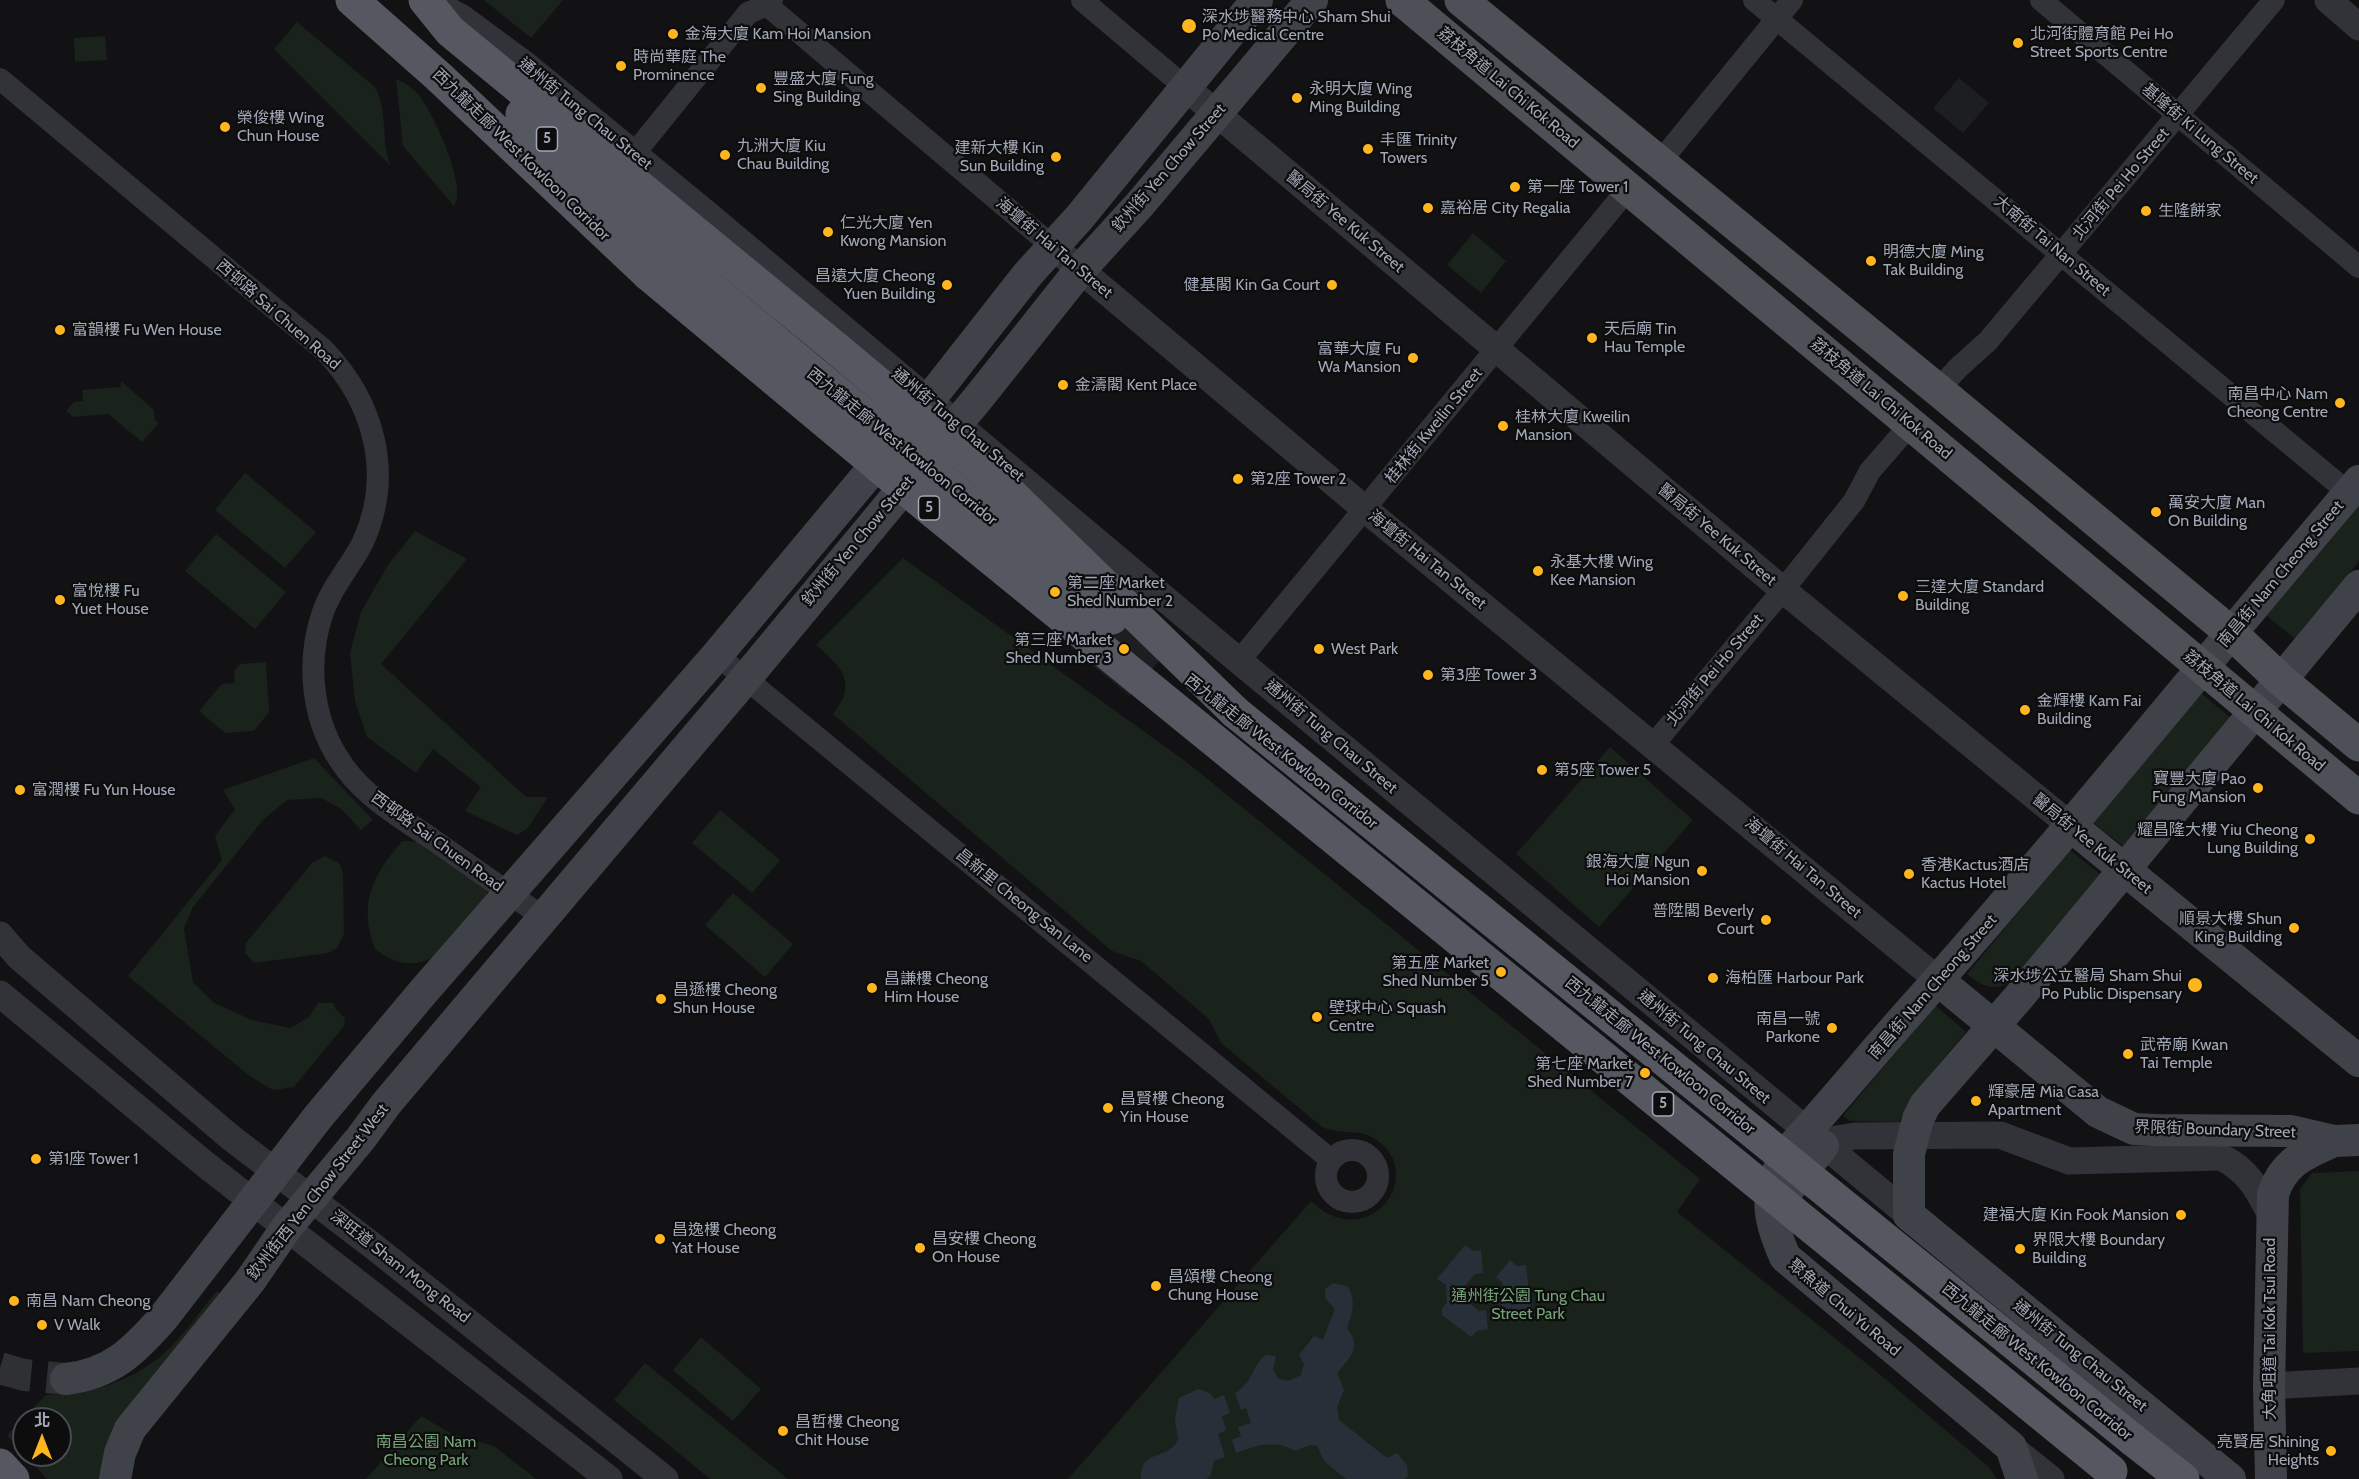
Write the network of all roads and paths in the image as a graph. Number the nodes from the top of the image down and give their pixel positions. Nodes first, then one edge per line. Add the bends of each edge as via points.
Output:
1 (352, 0) edge
2 (400, 0) edge
3 (426, 0) edge
4 (1082, 0) edge
5 (1257, 0) edge
6 (1312, 0) edge
7 (1402, 0) edge
8 (1461, 0) edge
9 (1754, 0) edge
10 (1792, 0) edge
11 (2041, 0) edge
12 (2274, 0) edge
13 (2328, 0) edge
14 (767, 2) edge
15 (1777, 19) junction
16 (2359, 27) edge
17 (0, 80) edge
18 (1185, 87) junction
19 (1215, 114) junction
20 (2178, 116) junction
21 (634, 154) junction
22 (1660, 162) junction
23 (1628, 189) junction
24 (1052, 246) junction
25 (2062, 254) junction
26 (2359, 267) edge
27 (1080, 270) junction
28 (1497, 349) junction
29 (1938, 390) junction
30 (927, 401) junction
31 (956, 424) junction
32 (1910, 425) junction
33 (2354, 487) edge
34 (1366, 510) junction
35 (2359, 586) edge
36 (1783, 590) junction
37 (2230, 632) junction
38 (717, 655) junction
39 (1239, 661) junction
40 (2203, 668) junction
41 (746, 678) junction
42 (2281, 680) junction
43 (1235, 712) junction
44 (2254, 712) junction
45 (1653, 745) junction
46 (2359, 745) edge
47 (2359, 798) edge
48 (2071, 826) junction
49 (2123, 870) junction
50 (509, 893) junction
51 (543, 917) junction
52 (0, 935) edge
53 (1938, 980) junction
54 (0, 994) edge
55 (1991, 1026) junction
56 (2359, 1061) edge
57 (2098, 1112) joint
58 (1912, 1136) junction
59 (1814, 1139) junction
60 (2347, 1140) edge
61 (1331, 1160) dead end
62 (275, 1171) junction
63 (2282, 1172) joint
64 (2253, 1180) joint
65 (311, 1197) junction
66 (253, 1200) junction
67 (1770, 1213) joint
68 (1909, 1215) junction
69 (2271, 1215) junction
70 (287, 1227) junction
71 (66, 1379) tunnel mouth
72 (2359, 1381) edge
73 (2269, 1386) junction
74 (2011, 1447) junction
75 (0, 1465) edge
76 (2116, 1475) edge
77 (13, 1479) edge
78 (115, 1479) edge
79 (609, 1479) edge
80 (665, 1479) edge
81 (2022, 1479) edge
82 (2051, 1479) edge
83 (2183, 1479) edge
84 (2230, 1479) edge
85 (2271, 1479) edge

1 - 76 highway, 西九龍走廊 West Kowloon Corridor / 5, bridge via 703,322
2 - 43 highway, 西九龍走廊 West Kowloon Corridor / 5, bridge via 487,78 603,193 713,291 1171,666
3 - 21 street, 通州街 Tung Chau Street via 494,40
3 - 43 highway, bridge via 450,31 1012,495
4 - 18 street, 醫局街 Yee Kuk Street
5 - 18 main road
6 - 19 main road, 欽州街 Yen Chow Street
7 - 23 main road, 荔枝角道 Lai Chi Kok Road
8 - 22 main road
9 - 15 street, 大南街 Tai Nan Street
10 - 15 street
11 - 20 street, 基隆街 Ki Lung Street
12 - 20 street, 北河街 Pei Ho Street
13 - 16 street
14 - 21 street via 748,13
14 - 24 street, 海壇街 Hai Tan Street
15 - 22 street
15 - 25 street, 大南街 Tai Nan Street
17 - 50 street, 西邨路 Sai Chuen Road via 324,350 351,382 375,439 378,480 367,531 331,594 318,631 313,667 318,710 333,750 359,784 392,812
18 - 19 street, 醫局街 Yee Kuk Street
18 - 24 main road
19 - 27 main road, 欽州街 Yen Chow Street
19 - 28 street, 醫局街 Yee Kuk Street
20 - 25 street, 北河街 Pei Ho Street
20 - 26 street, 基隆街 Ki Lung Street
21 - 30 street, 通州街 Tung Chau Street
22 - 29 main road
23 - 28 street, 桂林街 Kweilin Street
23 - 32 main road, 荔枝角道 Lai Chi Kok Road
24 - 27 street, 海壇街 Hai Tan Street
24 - 30 main road
25 - 29 street, 北河街 Pei Ho Street via 1988,341
25 - 33 street, 大南街 Tai Nan Street
27 - 31 main road, 欽州街 Yen Chow Street
27 - 34 street, 海壇街 Hai Tan Street
28 - 34 street, 桂林街 Kweilin Street
28 - 36 street, 醫局街 Yee Kuk Street
29 - 37 main road
30 - 31 street, 通州街 Tung Chau Street
30 - 38 main road
31 - 39 street, 通州街 Tung Chau Street
31 - 41 main road, 欽州街 Yen Chow Street
32 - 36 street, 北河街 Pei Ho Street via 1870,471 1854,501
32 - 40 main road, 荔枝角道 Lai Chi Kok Road
33 - 37 main road, 南昌街 Nam Cheong Street
34 - 39 street, 桂林街 Kweilin Street
34 - 45 street, 海壇街 Hai Tan Street
35 - 42 main road
36 - 45 street, 北河街 Pei Ho Street
36 - 48 street, 醫局街 Yee Kuk Street
37 - 40 main road, 南昌街 Nam Cheong Street
37 - 42 main road
38 - 41 street, 昌新里 Cheong San Lane
38 - 50 main road
39 - 59 street, 通州街 Tung Chau Street
40 - 44 main road, 荔枝角道 Lai Chi Kok Road
40 - 48 main road, 南昌街 Nam Cheong Street
41 - 51 main road, 欽州街 Yen Chow Street
41 - 61 street, 昌新里 Cheong San Lane
42 - 44 main road
42 - 46 main road
43 - 83 highway, 西九龍走廊 West Kowloon Corridor / 5, bridge
44 - 47 main road, 荔枝角道 Lai Chi Kok Road
44 - 49 main road
45 - 53 street, 海壇街 Hai Tan Street
48 - 49 main road, 醫局街 Yee Kuk Street
48 - 53 main road, 南昌街 Nam Cheong Street
49 - 55 main road
49 - 56 main road, 醫局街 Yee Kuk Street
50 - 51 street, 西邨路 Sai Chuen Road
50 - 62 main road
51 - 65 main road, 欽州街西 Yen Chow Street West
52 - 62 street, 深旺道 Sham Mong Road via 19,957 130,1054
53 - 55 main road, 海壇街 Hai Tan Street
53 - 59 main road, 南昌街 Nam Cheong Street
54 - 66 street
55 - 57 main road, 海壇街 Hai Tan Street
55 - 58 main road via 1925,1105
57 - 60 main road, 界限街 Boundary Street via 2134,1129 2291,1131
58 - 59 street, 界限街 Boundary Street
58 - 64 street, 界限街 Boundary Street via 2000,1135 2069,1161 2221,1157
58 - 68 main road
59 - 67 main road, 南昌街 Nam Cheong Street
59 - 68 street, 通州街 Tung Chau Street
60 - 63 main road, 界限街 Boundary Street via 2303,1155
62 - 65 street, 深旺道 Sham Mong Road
62 - 66 main road
63 - 69 main road, 大角咀道 Tai Kok Tsui Road via 2273,1194
64 - 69 street, 大角咀道 Tai Kok Tsui Road
65 - 70 main road, 欽州街西 Yen Chow Street West
65 - 80 street, 深旺道 Sham Mong Road
66 - 70 street
66 - 71 main road via 143,1341 101,1372
67 - 74 main road, 聚魚道 Chui Yu Road via 1771,1226 1785,1257
68 - 84 main road, 通州街 Tung Chau Street
69 - 73 main road, 大角咀道 Tai Kok Tsui Road
70 - 78 main road, 欽州街西 Yen Chow Street West via 250,1281 130,1429
70 - 79 street
72 - 73 street
73 - 85 main road, 大角咀道 Tai Kok Tsui Road
74 - 81 main road
74 - 82 street, 聚魚道 Chui Yu Road
75 - 77 highway

